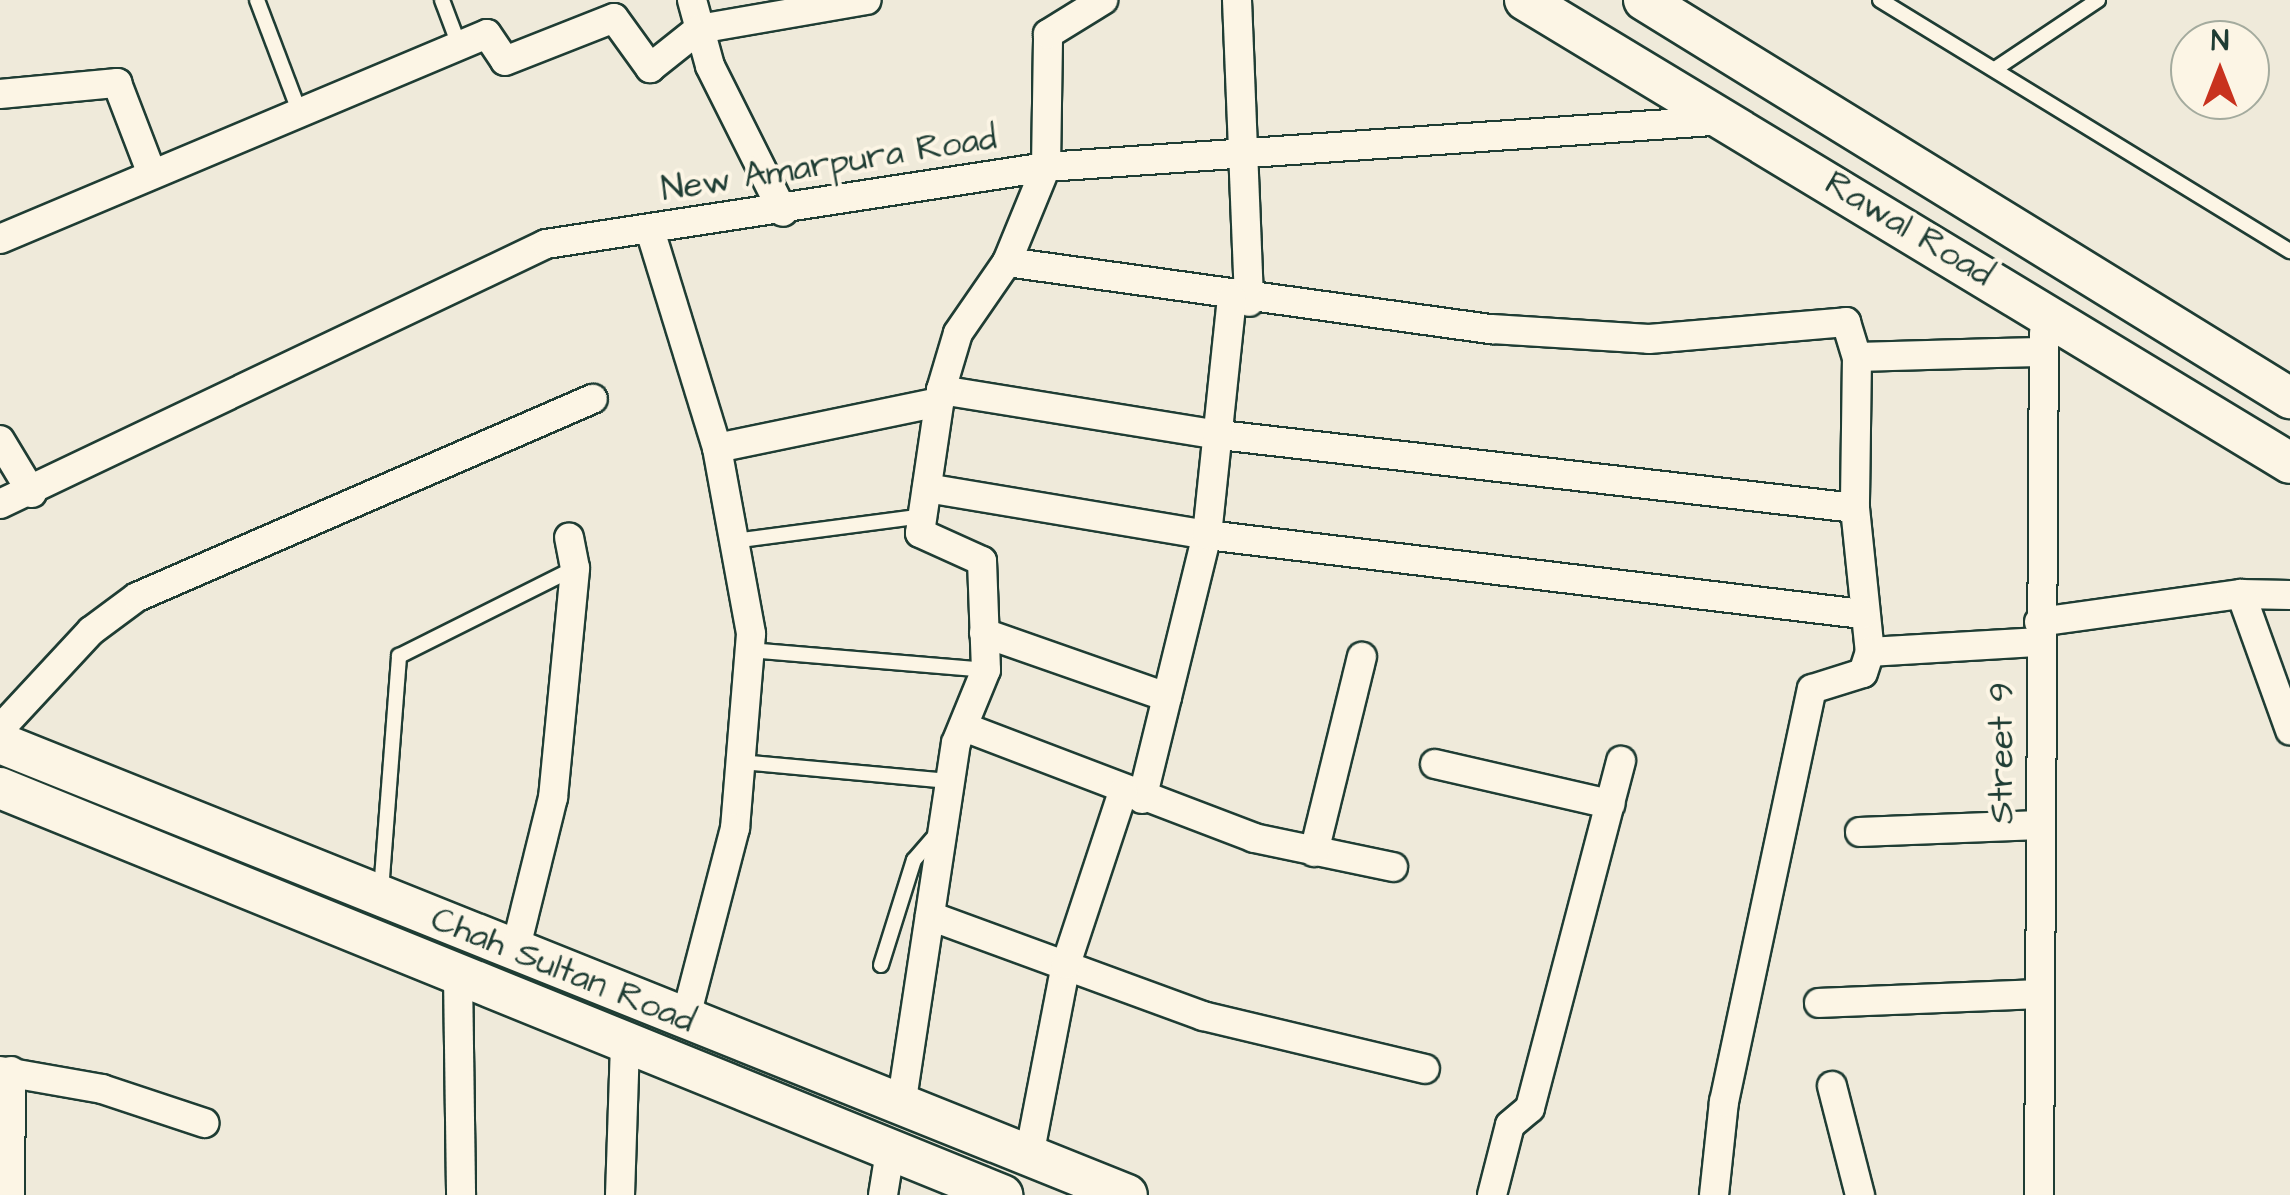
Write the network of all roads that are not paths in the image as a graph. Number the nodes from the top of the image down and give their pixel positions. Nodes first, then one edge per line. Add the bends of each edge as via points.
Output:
1 (257, 0) edge
2 (442, 0) edge
3 (692, 0) edge
4 (867, 0) edge
5 (1103, 0) edge
6 (1237, 0) edge
7 (1525, 0) edge
8 (1644, 0) edge
9 (1880, 0) edge
10 (2098, 0) edge
11 (700, 29) junction
12 (459, 45) junction
13 (1995, 69) junction
14 (0, 94) edge
15 (300, 113) junction
16 (1728, 120) junction
17 (1248, 148) junction
18 (1046, 167) junction
19 (152, 174) junction
20 (783, 212) junction
21 (650, 230) junction
22 (0, 239) edge
23 (2290, 251) edge
24 (1007, 262) junction
25 (1241, 301) junction
26 (2048, 312) junction
27 (2040, 352) junction
28 (1857, 357) junction
29 (940, 396) junction
30 (2290, 398) edge
31 (593, 399) dead end
32 (1220, 435) junction
33 (0, 440) edge
34 (717, 448) junction
35 (2290, 463) edge
36 (927, 488) junction
37 (32, 492) junction
38 (0, 504) edge
39 (1855, 508) junction
40 (923, 516) junction
41 (1207, 535) junction
42 (569, 538) dead end
43 (734, 541) junction
44 (575, 568) junction
45 (2241, 594) junction
46 (2290, 595) edge
47 (1862, 614) junction
48 (2039, 632) junction
49 (984, 633) junction
50 (750, 650) junction
51 (1870, 652) junction
52 (1362, 657) dead end
53 (986, 670) junction
54 (1168, 697) junction
55 (964, 727) junction
56 (0, 729) edge
57 (2290, 730) edge
58 (0, 743) edge
59 (1621, 761) dead end
60 (741, 762) junction
61 (1434, 764) dead end
62 (950, 781) junction
63 (0, 788) edge
64 (1132, 796) junction
65 (1610, 804) junction
66 (2040, 825) junction
67 (943, 827) junction
68 (1860, 832) dead end
69 (1314, 852) junction
70 (1393, 867) dead end
71 (381, 897) junction
72 (930, 916) junction
73 (515, 951) junction
74 (1066, 964) junction
75 (881, 965) dead end
76 (458, 975) junction
77 (2040, 994) junction
78 (1819, 1003) dead end
79 (685, 1020) junction
80 (625, 1044) junction
81 (1425, 1070) dead end
82 (5, 1071) edge
83 (1832, 1086) dead end
84 (901, 1106) junction
85 (204, 1124) dead end
86 (890, 1152) junction
87 (1029, 1156) junction
88 (10, 1195) edge
89 (461, 1195) edge
90 (620, 1195) edge
91 (882, 1195) edge
92 (1002, 1195) edge
93 (1127, 1195) edge
94 (1492, 1195) edge
95 (1714, 1195) edge
96 (1860, 1195) edge
97 (2039, 1195) edge

1 - 15 lane
2 - 12 lane
3 - 11 street
4 - 11 street
5 - 18 street via 1048,34
6 - 17 street
7 - 16 main road, Rawal Road
8 - 30 main road, Rawal Road
9 - 13 lane
10 - 13 lane
11 - 12 street via 650,68 614,18 506,61 487,34
11 - 20 street
12 - 15 street
13 - 23 lane
14 - 19 street via 116,83
15 - 19 street
16 - 17 street, New Amarpura Road
16 - 26 main road, Rawal Road
17 - 18 street, New Amarpura Road
17 - 25 street
18 - 20 street, New Amarpura Road
18 - 24 street
19 - 22 street
20 - 21 street, New Amarpura Road
21 - 34 street
21 - 37 street, New Amarpura Road via 546,244
24 - 25 street
24 - 29 street via 958,334
25 - 28 street via 1648,339 1846,322
25 - 32 street
26 - 27 street, Street 9
26 - 35 main road, Rawal Road
27 - 28 street
27 - 48 street, Street 9
28 - 39 street
29 - 32 street
29 - 34 street
29 - 36 street
31 - 56 street via 137,597 91,631
32 - 39 street
32 - 41 street
33 - 37 street
34 - 43 street
36 - 40 street
36 - 41 street
37 - 38 street, New Amarpura Road
39 - 47 street
40 - 43 lane
40 - 49 street via 920,533 982,561
41 - 47 street
41 - 54 street
42 - 44 street
43 - 50 street
44 - 71 lane via 399,656
44 - 73 street via 553,798
45 - 46 street
45 - 48 street
45 - 57 street
47 - 51 street
48 - 51 street
48 - 66 street, Street 9
49 - 53 street
49 - 54 street
50 - 53 lane
50 - 60 street
51 - 95 street via 1863,673 1812,689 1724,1102
52 - 69 street
53 - 55 street
54 - 64 street
55 - 62 street
55 - 64 street
58 - 71 main road, Chah Sultan Road
59 - 65 street
60 - 62 lane
60 - 79 street via 735,828
61 - 65 street
62 - 67 street
63 - 76 main road, Chah Sultan Road
64 - 69 street
64 - 74 street
65 - 94 street via 1530,1108 1510,1125
66 - 68 street
66 - 77 street, Street 9
67 - 72 street
67 - 75 lane via 914,860
69 - 70 street
71 - 73 main road, Chah Sultan Road
72 - 74 street
72 - 84 street
73 - 79 main road, Chah Sultan Road
74 - 81 street via 1203,1016
74 - 87 street
76 - 80 main road, Chah Sultan Road
76 - 89 street
77 - 78 street
77 - 97 street, Street 9
79 - 84 main road, Chah Sultan Road
80 - 86 main road, Chah Sultan Road
80 - 90 street
82 - 85 street
82 - 88 street
83 - 96 street
84 - 87 main road, Chah Sultan Road
86 - 91 street
86 - 92 main road, Chah Sultan Road
87 - 93 main road, Chah Sultan Road

